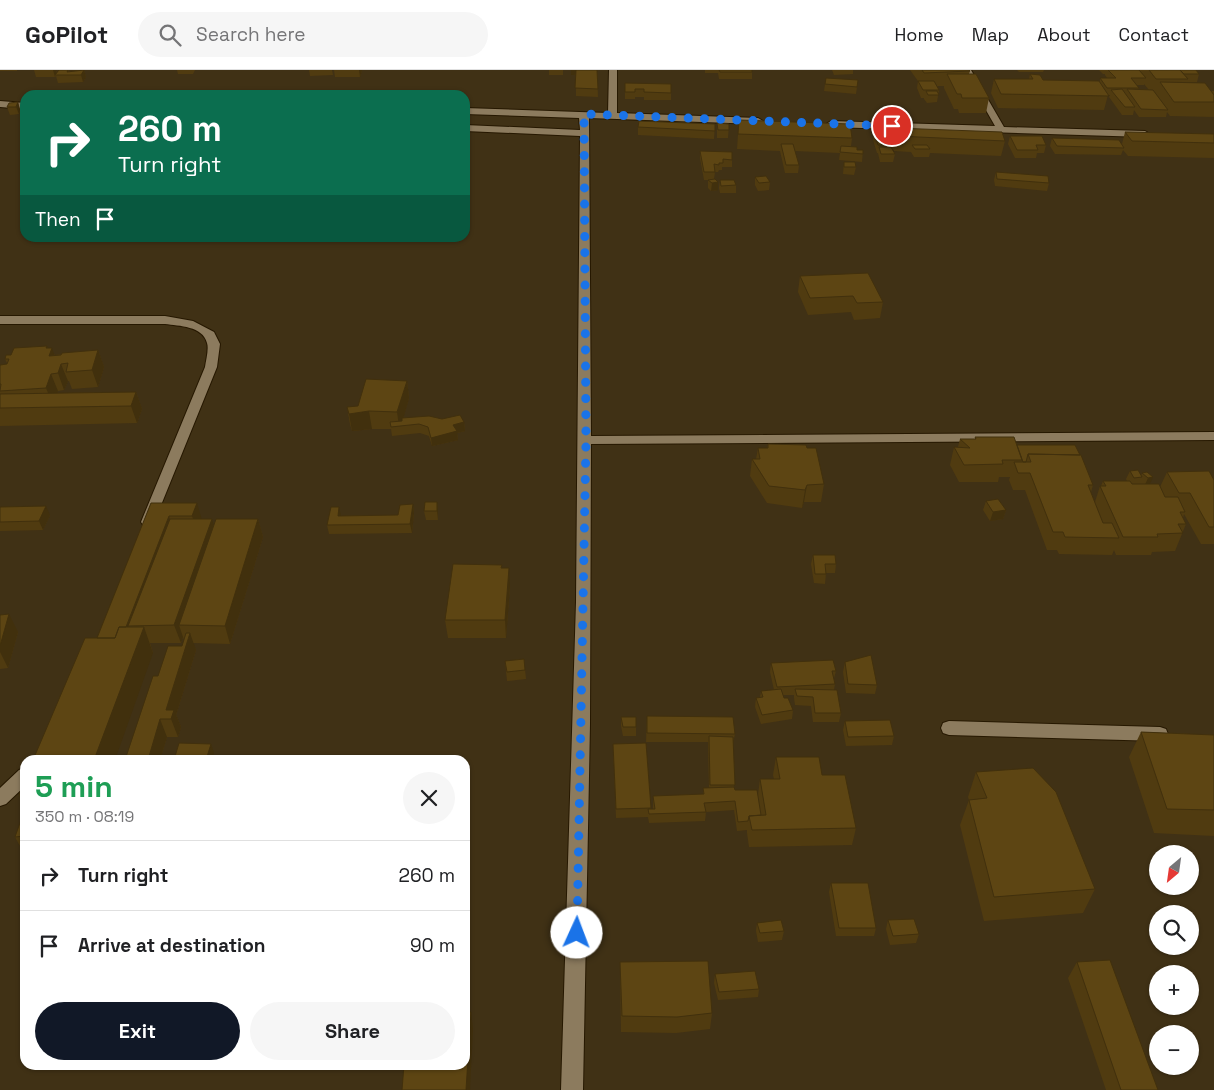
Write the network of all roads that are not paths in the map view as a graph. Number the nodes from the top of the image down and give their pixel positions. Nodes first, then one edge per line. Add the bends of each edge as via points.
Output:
1 (613, 70) edge
2 (967, 70) edge
3 (20, 100) edge
4 (0, 102) edge
5 (20, 105) edge
6 (470, 111) edge
7 (584, 114) junction
8 (612, 115) junction
9 (765, 121) edge
10 (824, 124) edge
11 (470, 128) edge
12 (1002, 129) junction
13 (584, 133) junction
14 (1156, 134) edge
15 (0, 320) edge
16 (1212, 439) edge
17 (586, 440) junction
18 (142, 538) edge
19 (949, 728) dead end
20 (1175, 735) edge
21 (20, 780) edge
22 (0, 799) edge
23 (572, 1090) edge

1 - 8 street
2 - 12 street
3 - 4 street
4 - 5 street
6 - 7 street
7 - 8 street
7 - 13 street
8 - 9 street
10 - 12 street
11 - 13 street
12 - 14 street
13 - 17 street
15 - 18 street via 165,320 193,325 208,332 214,344 211,367
16 - 17 street
17 - 23 street
19 - 20 street
21 - 22 street

